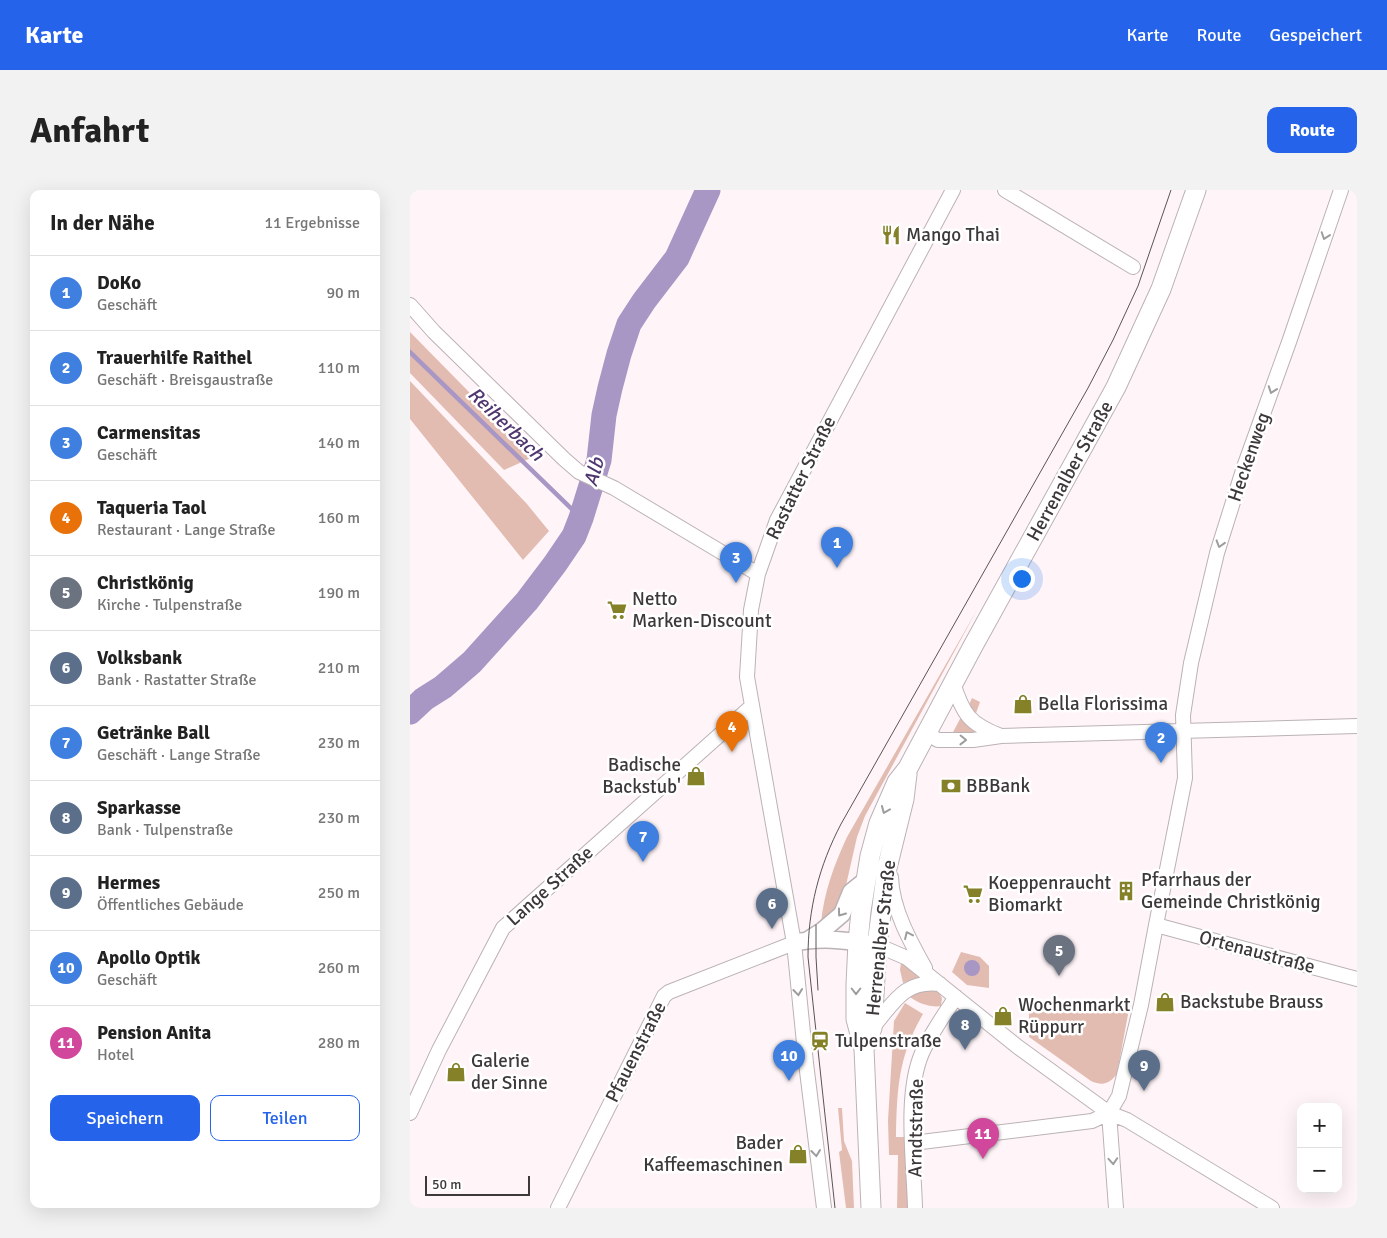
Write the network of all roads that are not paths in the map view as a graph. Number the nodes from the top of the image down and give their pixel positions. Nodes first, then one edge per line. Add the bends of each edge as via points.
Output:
1 (953, 190) edge
2 (1005, 190) edge
3 (1196, 190) edge
4 (1341, 190) edge
5 (1133, 268) dead end
6 (410, 305) edge
7 (758, 574) junction
8 (953, 683) junction
9 (752, 706) junction
10 (1357, 726) edge
11 (1184, 730) junction
12 (926, 733) junction
13 (1001, 736) junction
14 (908, 768) junction
15 (890, 851) junction
16 (866, 880) junction
17 (1156, 925) junction
18 (801, 942) junction
19 (858, 942) junction
20 (877, 945) junction
21 (927, 974) junction
22 (1357, 979) edge
23 (940, 984) junction
24 (956, 997) junction
25 (872, 1028) junction
26 (864, 1049) junction
27 (410, 1113) edge
28 (1110, 1113) junction
29 (913, 1143) junction
30 (558, 1208) edge
31 (824, 1208) edge
32 (871, 1208) edge
33 (915, 1208) edge
34 (1116, 1208) edge
35 (1272, 1208) edge

1 - 7 street, Rastatter Straße via 777,520
2 - 5 street
3 - 8 main road, Herrenalber Straße via 1161,289 1121,378
4 -> 11 street, Heckenweg via 1244,466 1217,553 1193,651 1183,715
6 - 7 street via 578,472
7 - 9 street, Rastatter Straße via 748,645 747,676
8 - 12 main road, Herrenalber Straße
8 - 13 street via 965,714 985,730
9 - 18 street, Rastatter Straße
9 - 27 street, Lange Straße via 503,928
10 - 11 street
11 - 13 street
11 - 17 street, Heckenweg via 1184,778
12 -> 13 street via 938,740
12 - 14 main road, Herrenalber Straße
14 - 15 main road, Herrenalber Straße via 904,799
14 -> 16 main road, Herrenalber Straße via 897,782 879,823
15 - 20 main road, Herrenalber Straße
21 -> 15 street via 893,894
16 -> 18 street via 851,892 842,914 822,931
16 - 19 main road, Herrenalber Straße
17 - 22 street, Ortenaustraße
17 - 28 street, Heckenweg via 1119,1096
18 - 19 street via 831,939
18 - 30 street, Pfauenstraße via 664,996
18 -> 31 street, Rastatter Straße via 806,1063
19 - 20 street
19 -> 26 main road, Herrenalber Straße via 856,1019
20 - 21 street via 907,958
20 - 25 main road, Herrenalber Straße
21 - 23 street
23 - 24 street
23 - 25 street via 920,984 901,993
24 - 28 street via 1018,1047
24 - 29 street, Arndtstraße via 928,1042 918,1066 913,1088
25 - 26 main road, Herrenalber Straße
26 - 32 main road, Herrenalber Straße
28 - 29 street via 1092,1121
28 -> 34 street
28 - 35 street via 1127,1120
29 - 33 street, Arndtstraße

